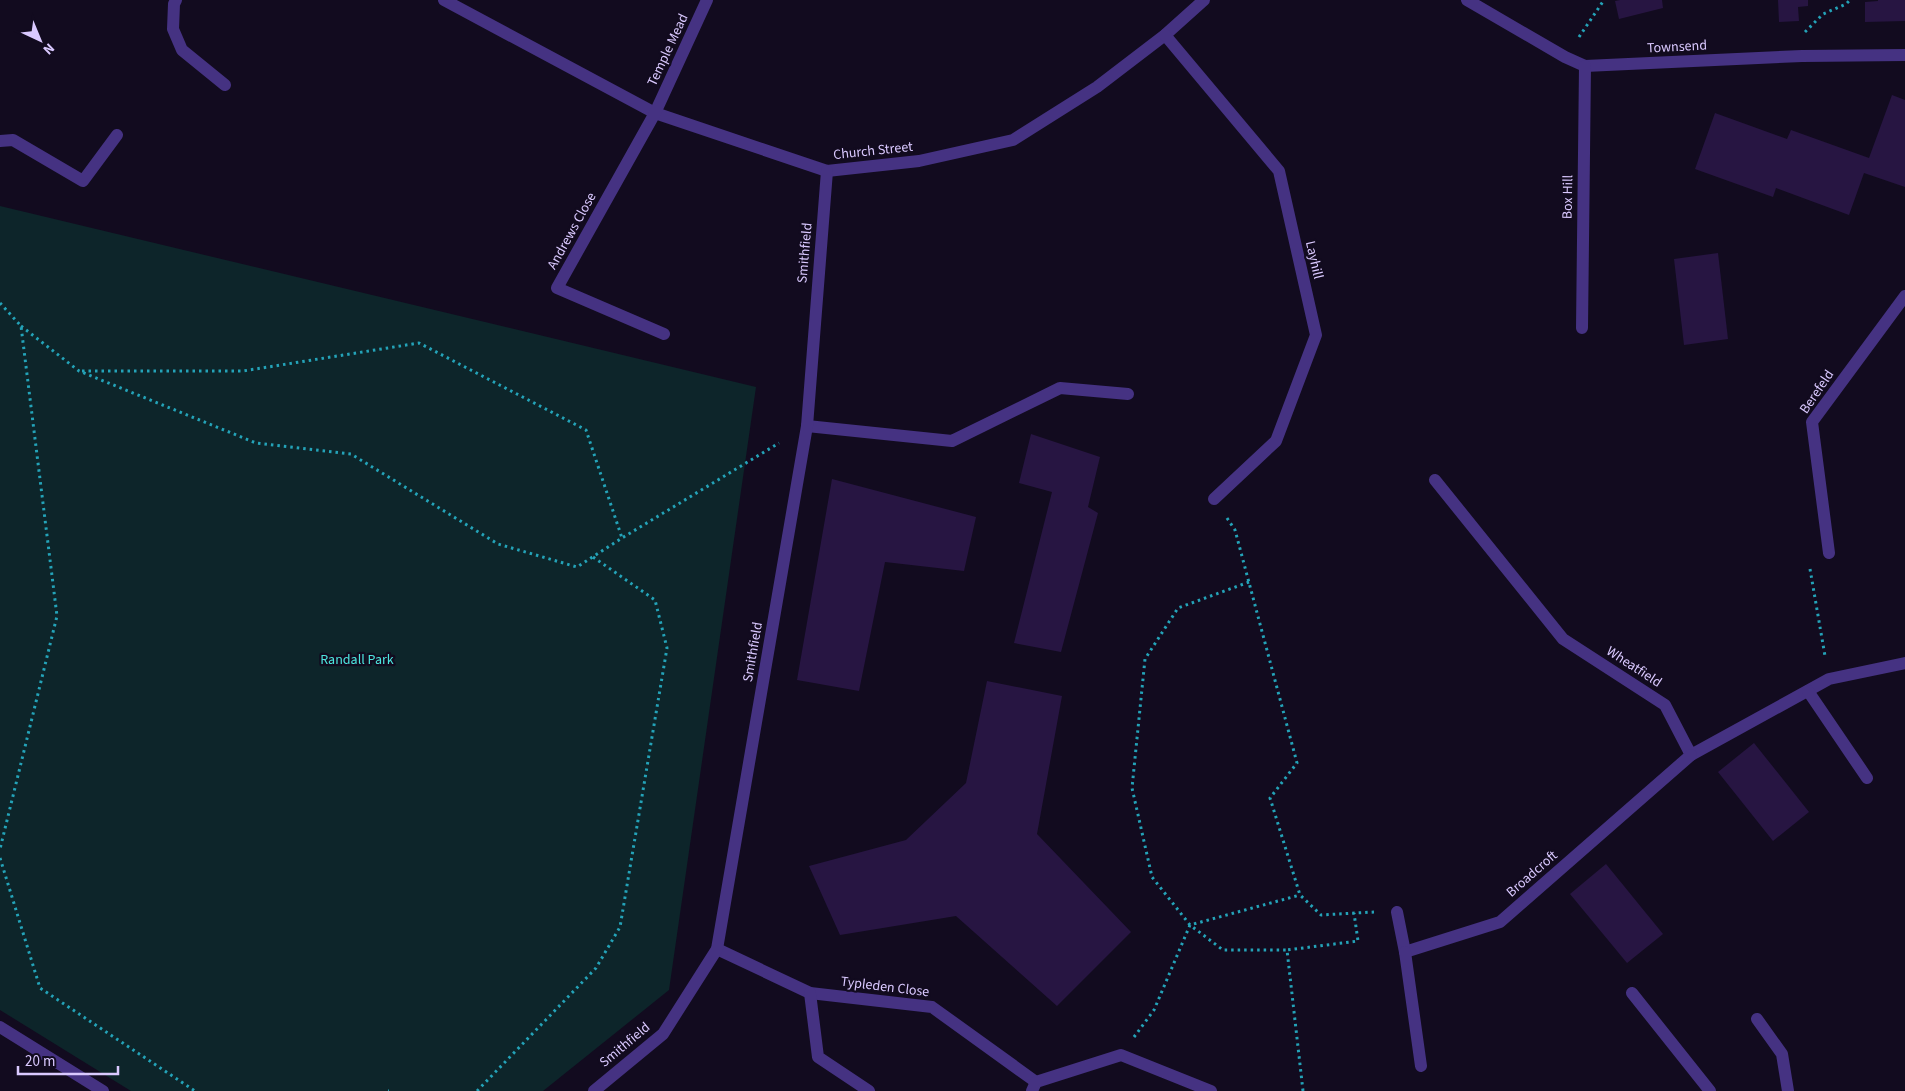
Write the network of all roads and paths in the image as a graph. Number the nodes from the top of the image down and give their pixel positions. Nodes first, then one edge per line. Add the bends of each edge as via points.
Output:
1 (176, 0) edge
2 (444, 0) edge
3 (707, 0) edge
4 (1204, 0) edge
5 (1467, 0) edge
6 (1604, 0) edge
7 (1850, 0) edge
8 (1166, 36) junction
9 (1905, 55) edge
10 (1802, 56) junction
11 (1565, 57) junction
12 (1584, 66) junction
13 (226, 84) dead end
14 (655, 113) junction
15 (117, 135) dead end
16 (0, 141) edge
17 (827, 170) junction
18 (1905, 296) edge
19 (0, 303) edge
20 (21, 326) junction
21 (1582, 328) dead end
22 (664, 334) dead end
23 (79, 371) junction
24 (1128, 394) dead end
25 (807, 426) junction
26 (1435, 480) dead end
27 (1214, 499) joint
28 (622, 538) junction
29 (1830, 553) joint
30 (593, 557) junction
31 (1249, 582) junction
32 (1905, 662) edge
33 (1829, 679) junction
34 (1808, 691) junction
35 (1691, 755) junction
36 (1868, 778) dead end
37 (0, 849) edge
38 (0, 858) edge
39 (1300, 895) junction
40 (1397, 912) joint
41 (1354, 913) junction
42 (1190, 925) junction
43 (717, 949) junction
44 (1287, 950) junction
45 (1406, 952) junction
46 (810, 993) junction
47 (1632, 993) dead end
48 (1757, 1020) dead end
49 (0, 1027) edge
50 (1121, 1055) junction
51 (1421, 1066) dead end
52 (1034, 1087) edge
53 (103, 1091) edge
54 (195, 1091) edge
55 (477, 1091) edge
56 (594, 1091) edge
57 (869, 1091) edge
58 (1211, 1091) edge
59 (1303, 1091) edge
60 (1710, 1091) edge
61 (1788, 1091) edge

1 - 13 street via 173,29 182,50
2 - 14 street, Church Street
3 - 14 street, Temple Mead
4 - 8 street, Church Street
5 - 11 street, Townsend
6 - 11 path
7 - 10 path via 1823,14 1803,34
8 - 17 street, Church Street via 1096,87 1013,140 919,161
8 - 27 street, Layhill via 1279,171 1316,334 1276,440
9 - 10 street, Townsend
10 - 12 street, Townsend
11 - 12 street, Townsend
12 - 21 street, Box Hill
14 - 17 street, Church Street
14 - 22 street, Andrews Close via 557,288
15 - 16 street via 83,181 13,140
17 - 25 street, Smithfield
18 - 29 street, Berefeld via 1812,422
19 - 20 path
20 - 23 path
20 - 37 path via 57,616
23 - 28 path via 243,371 419,342 586,430
23 - 30 path via 256,443 352,454 498,544 577,567
24 - 25 street via 1060,388 952,441
25 - 28 path
25 - 43 street, Smithfield
26 - 35 street, Wheatfield via 1563,639 1665,705
27 - 31 path via 1235,530
28 - 30 path
29 - 33 path via 1808,557
30 - 55 path via 655,600 667,648 620,926 596,968
31 - 39 path via 1297,763 1270,798
31 - 42 path via 1178,608 1145,659 1132,788 1152,876
32 - 33 street
33 - 34 street
34 - 35 street
34 - 36 street
35 - 45 street, Broadcroft via 1500,922
38 - 54 path via 40,988
39 - 41 path via 1321,915
39 - 42 path
40 - 41 path
40 - 45 street
41 - 44 path via 1358,941
42 - 44 path via 1223,950
42 - 50 path via 1154,1010
43 - 46 street, Typleden Close
43 - 56 street, Smithfield via 663,1034
44 - 59 path
45 - 51 street
46 - 52 street, Typleden Close via 932,1007
46 - 57 street via 818,1057
47 - 60 street
48 - 61 street via 1782,1054
49 - 53 street
50 - 52 street, Typleden Close
50 - 58 street

